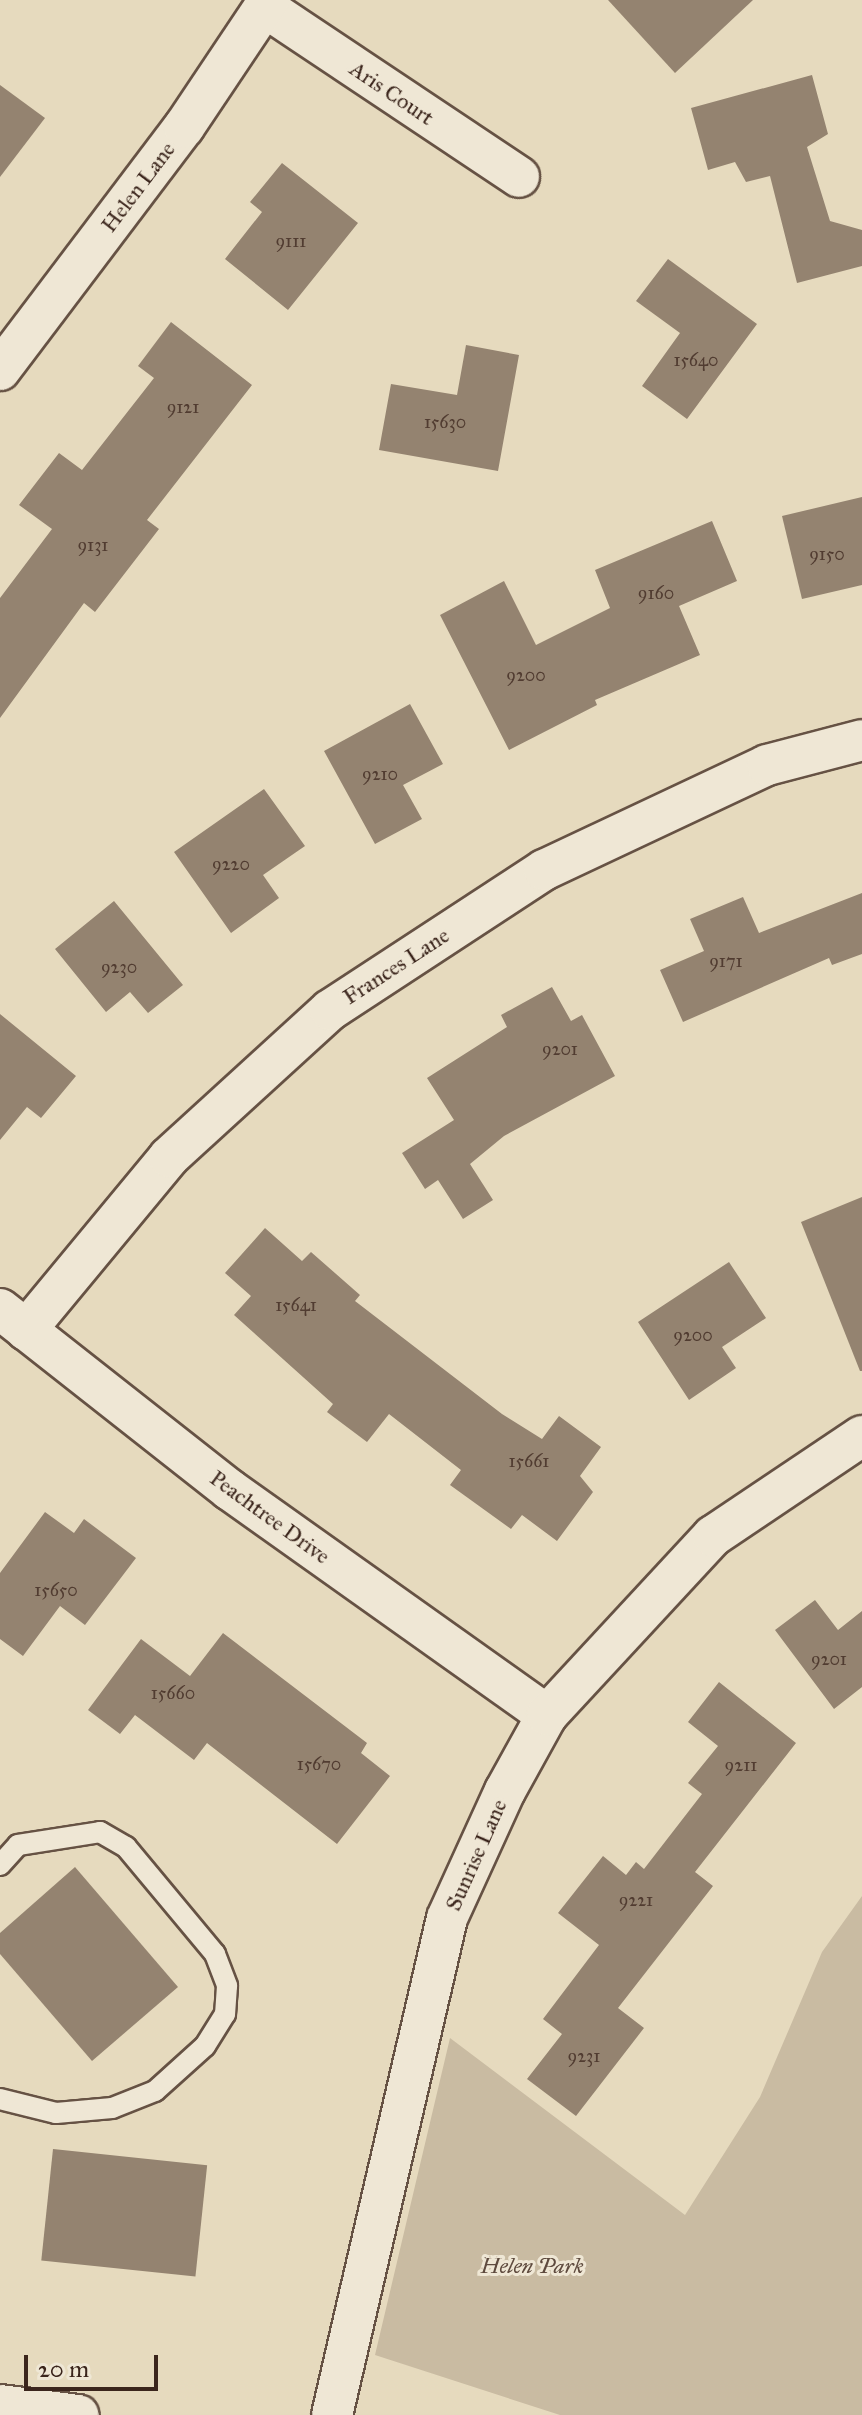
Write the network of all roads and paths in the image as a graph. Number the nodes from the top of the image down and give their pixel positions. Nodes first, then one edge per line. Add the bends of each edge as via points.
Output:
1 (267, 4) edge
2 (519, 177) dead end
3 (0, 370) edge
4 (862, 740) edge
5 (13, 1319) edge
6 (862, 1436) edge
7 (547, 1715) junction
8 (0, 1865) edge
9 (0, 2099) edge
10 (0, 2405) edge
11 (78, 2415) edge
12 (332, 2415) edge

1 - 2 street, Aris Court
1 - 3 street, Helen Lane via 184,127
4 - 5 street, Frances Lane via 767,765 544,870 330,1010 169,1157
5 - 7 street, Peachtree Drive via 230,1490
6 - 7 street, Sunrise Lane via 713,1536
7 - 12 street, Sunrise Lane via 447,1918
8 - 9 lane via 18,1845 100,1832 126,1847 205,1942 227,1986 225,2014 205,2046 155,2091 112,2108 56,2113
10 - 11 street

